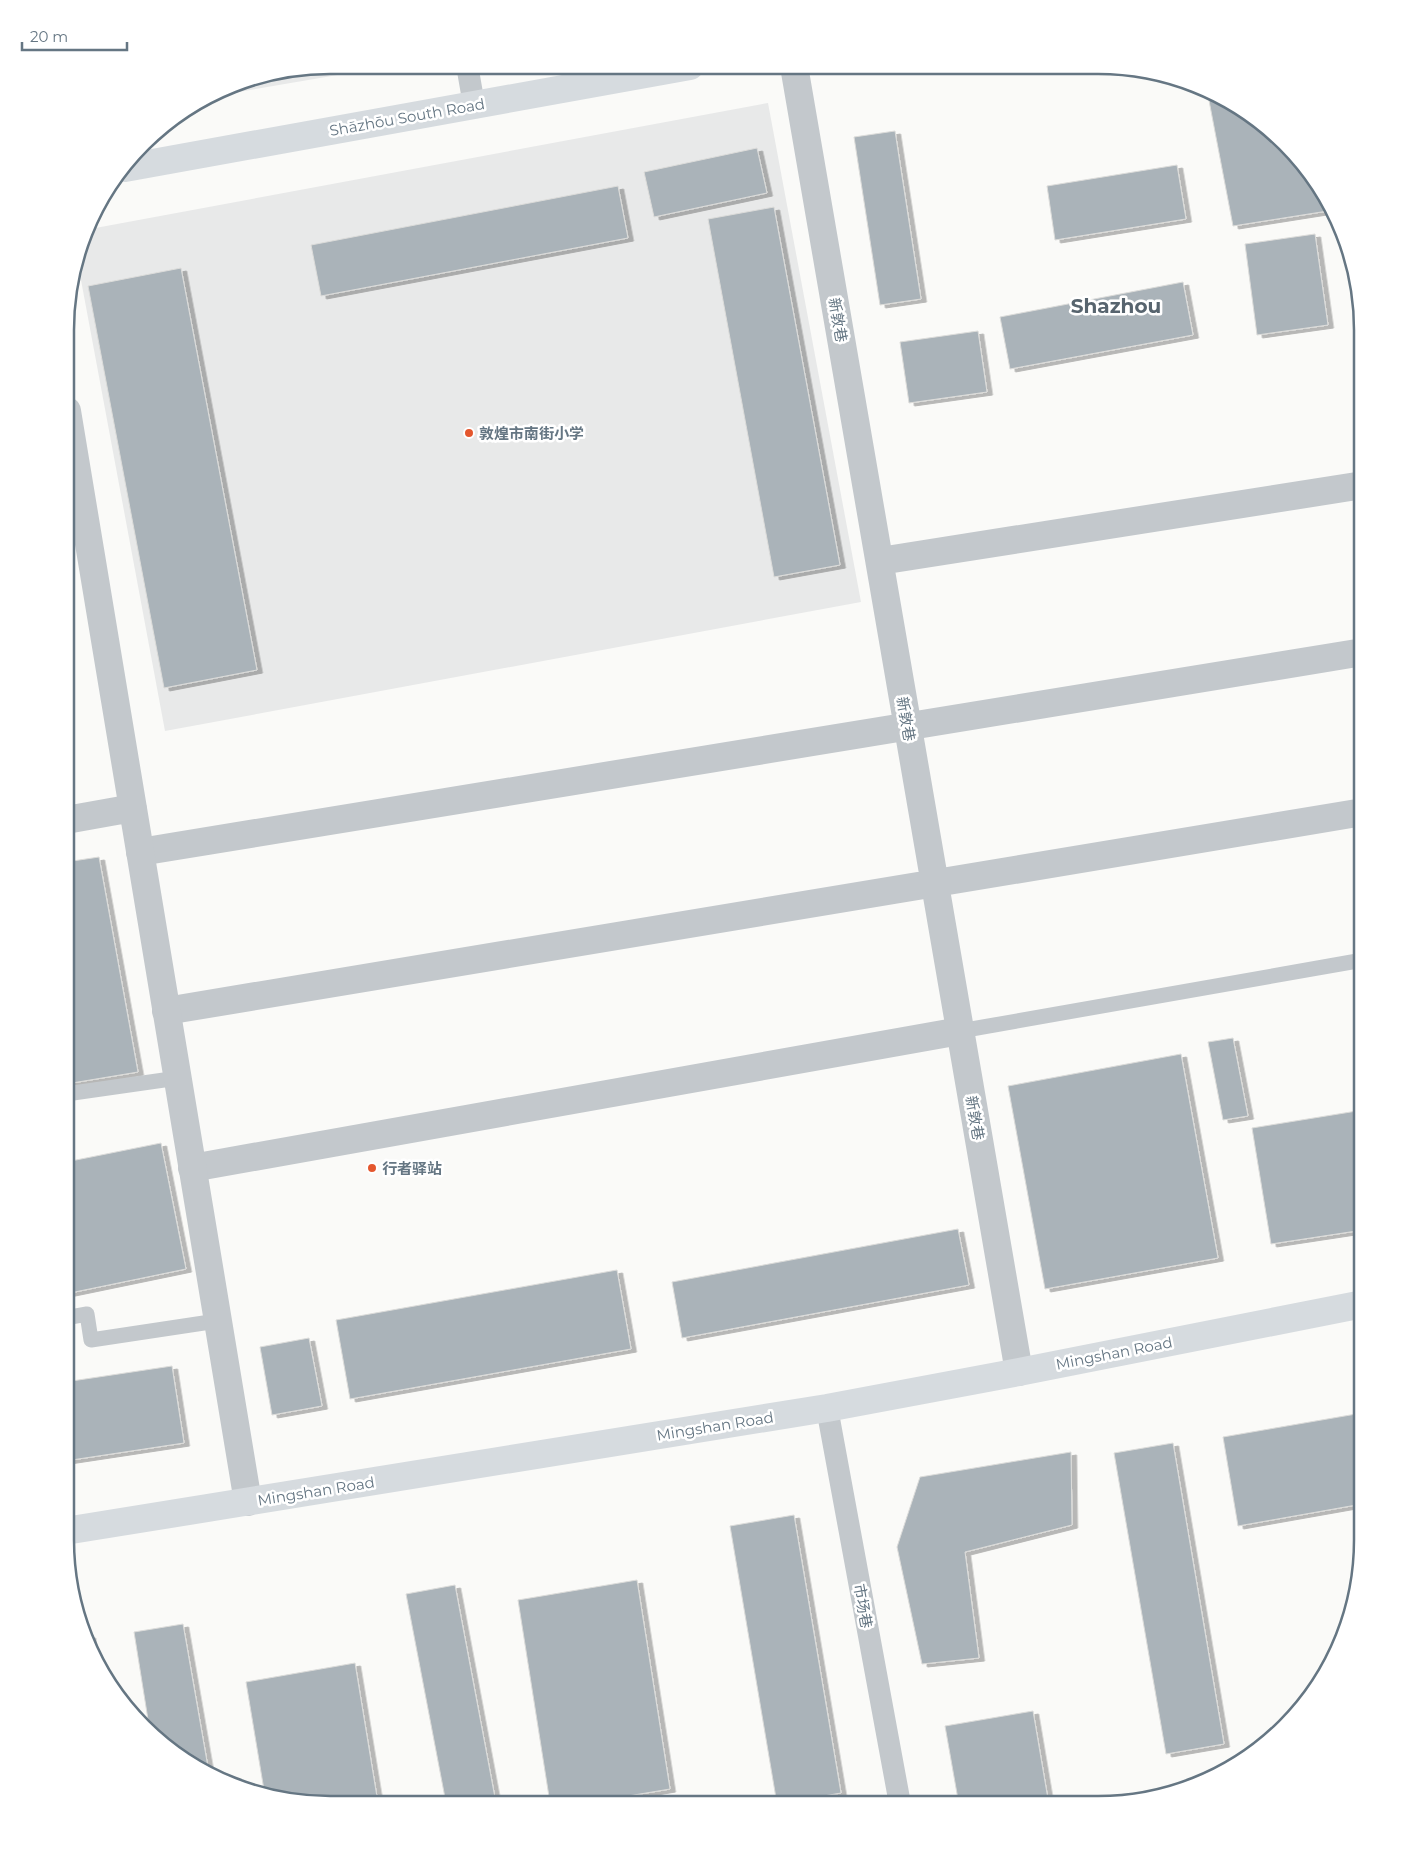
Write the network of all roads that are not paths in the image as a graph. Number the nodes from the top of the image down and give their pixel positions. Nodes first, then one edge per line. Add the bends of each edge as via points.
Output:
1 (469, 74) edge
2 (646, 74) edge
3 (795, 74) edge
4 (474, 105) junction
5 (133, 167) edge
6 (74, 454) edge
7 (1354, 486) edge
8 (880, 562) junction
9 (1354, 653) edge
10 (908, 727) junction
11 (133, 808) junction
12 (1354, 814) edge
13 (74, 819) edge
14 (140, 852) junction
15 (935, 884) junction
16 (1354, 962) edge
17 (166, 1011) junction
18 (960, 1031) junction
19 (178, 1078) junction
20 (74, 1093) edge
21 (192, 1168) junction
22 (1354, 1306) edge
23 (74, 1316) edge
24 (218, 1321) junction
25 (1019, 1372) junction
26 (827, 1408) junction
27 (248, 1502) junction
28 (74, 1530) edge
29 (899, 1796) edge

1 - 4 street
2 - 4 main road, Shāzhōu South Road
3 - 8 street, 新敦巷
4 - 5 main road, Shāzhōu South Road
6 - 11 street
7 - 8 street
8 - 10 street, 新敦巷
9 - 10 street
10 - 14 street
10 - 15 street, 新敦巷
11 - 13 street
11 - 14 street
12 - 15 street
14 - 17 street
15 - 17 street
15 - 18 street, 新敦巷
16 - 18 lane
17 - 19 street
18 - 21 street
18 - 25 street, 新敦巷
19 - 20 lane
19 - 21 street
21 - 24 street
22 - 25 main road, Mingshan Road
23 - 24 lane via 87,1314 91,1340
24 - 27 street
25 - 26 main road, Mingshan Road
26 - 27 main road, Mingshan Road
26 - 29 street, 市场巷
27 - 28 main road, Mingshan Road

